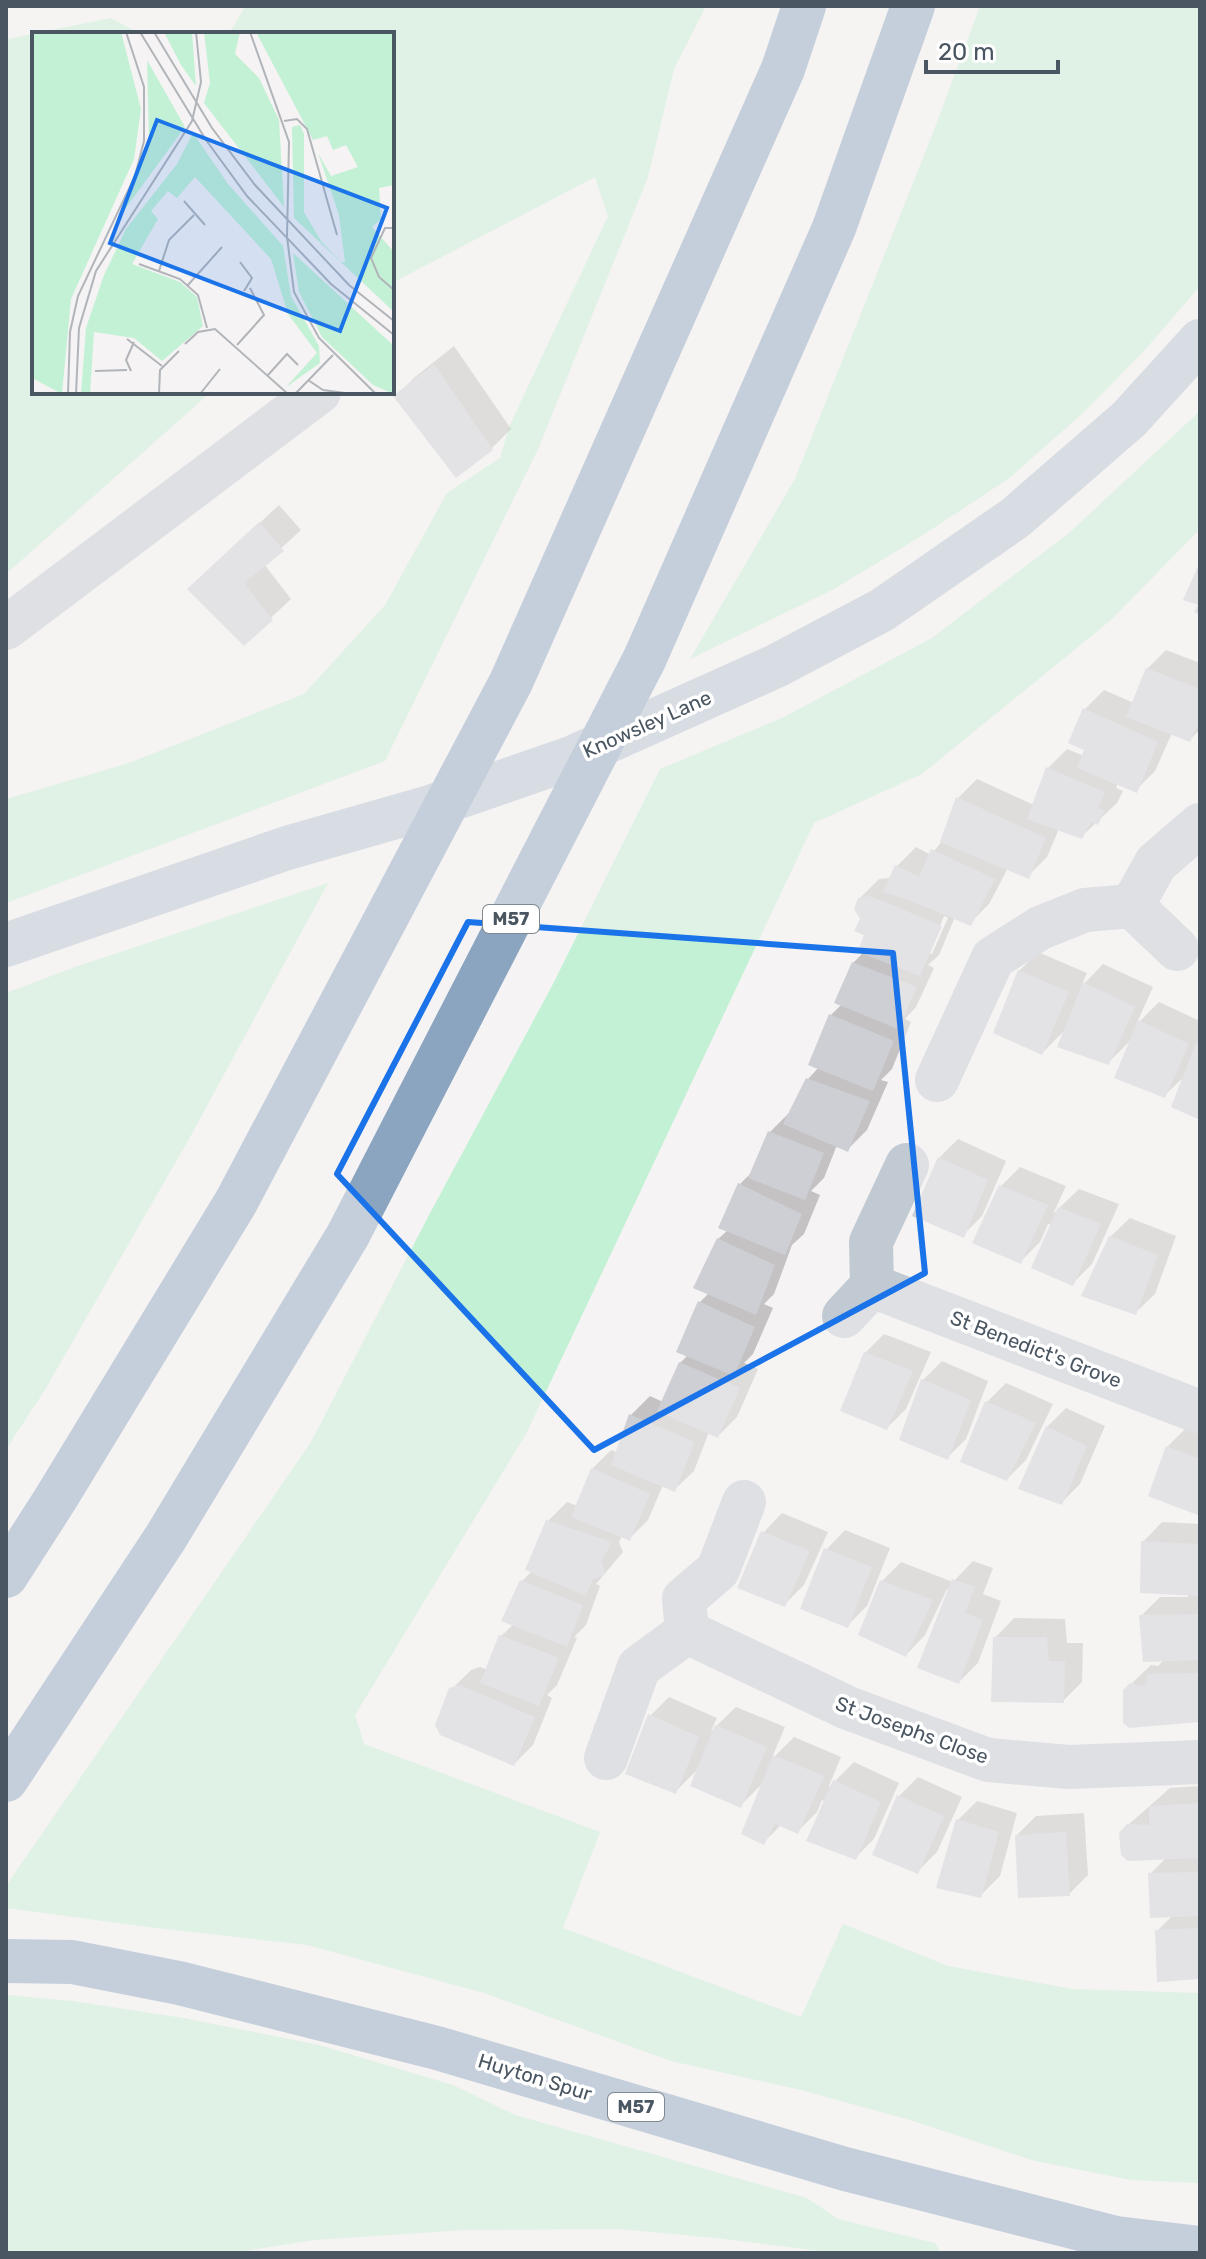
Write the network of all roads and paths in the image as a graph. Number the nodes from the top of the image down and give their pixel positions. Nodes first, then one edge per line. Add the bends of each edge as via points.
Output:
1 (804, 6) edge
2 (913, 6) edge
3 (1200, 341) edge
4 (316, 394) edge
5 (6, 628) edge
6 (1200, 825) edge
7 (1132, 906) junction
8 (6, 945) edge
9 (1177, 949) dead end
10 (937, 1080) dead end
11 (907, 1165) dead end
12 (1200, 1412) edge
13 (744, 1502) dead end
14 (6, 1576) edge
15 (685, 1616) junction
16 (606, 1758) dead end
17 (1200, 1762) edge
18 (6, 1780) edge
19 (6, 1961) edge
20 (1200, 2248) edge

1 - 14 highway via 783,69 511,682 236,1202
2 - 18 highway, M57 via 834,228 645,658 348,1235 166,1537
3 - 8 main road, Knowsley Lane via 1129,419 1015,518 882,610 776,666 571,758
4 - 5 street
6 - 7 street via 1156,863
7 - 9 street
7 - 10 street via 1085,910 1040,928 993,958
11 - 12 street, St Benedict's Grove via 871,1242 858,1301
13 - 15 street via 718,1570
15 - 16 street via 639,1667
15 - 17 street, St Josephs Close via 848,1708 988,1760 1069,1767
19 - 20 highway, Huyton Spur / M57 via 72,1962 179,1983 437,2048 845,2169 1116,2238

